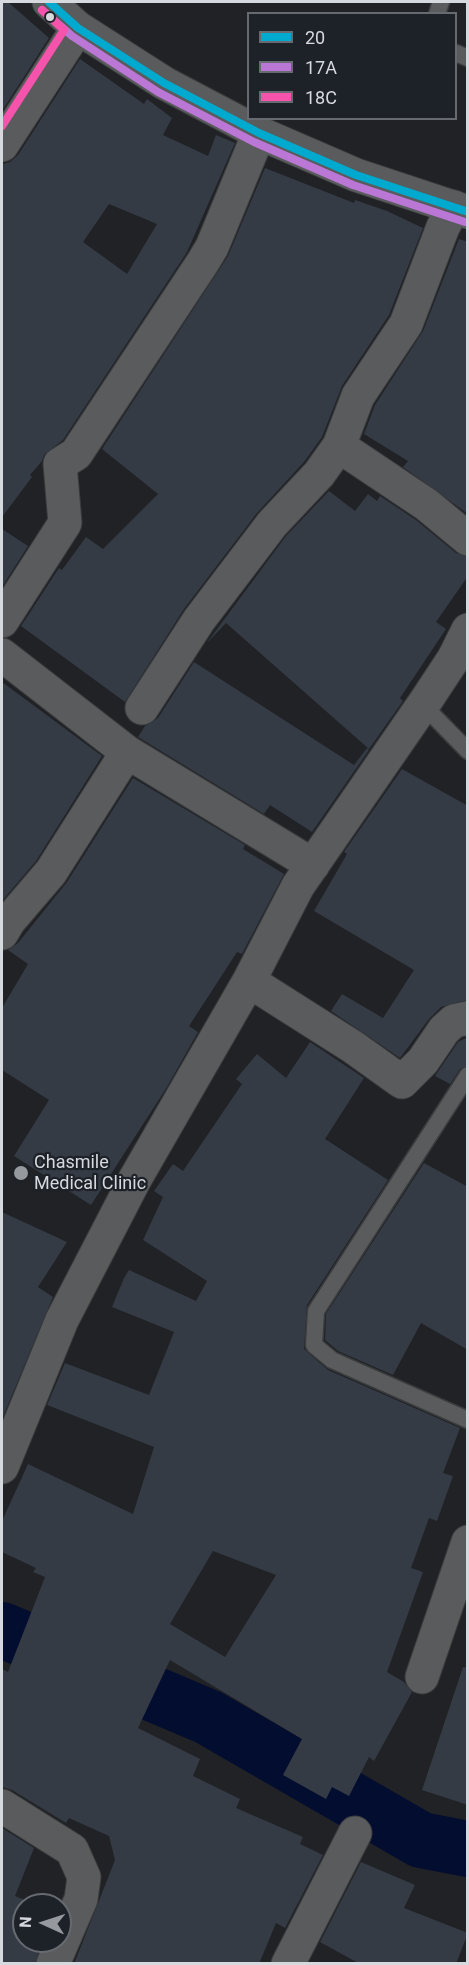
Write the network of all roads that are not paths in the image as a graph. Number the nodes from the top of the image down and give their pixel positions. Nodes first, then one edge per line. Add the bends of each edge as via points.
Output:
1 (49, 2) edge
2 (78, 28) junction
3 (260, 133) junction
4 (2, 145) edge
5 (461, 209) edge
6 (339, 446) junction
7 (468, 539) edge
8 (2, 621) edge
9 (468, 630) edge
10 (2, 655) edge
11 (423, 705) junction
12 (142, 708) dead end
13 (468, 751) edge
14 (127, 752) junction
15 (313, 865) junction
16 (2, 933) edge
17 (249, 981) junction
18 (468, 1018) edge
19 (468, 1076) edge
20 (468, 1420) edge
21 (2, 1467) edge
22 (468, 1542) edge
23 (422, 1677) dead end
24 (2, 1806) edge
25 (355, 1833) dead end
26 (53, 1964) edge
27 (288, 1964) edge

1 - 2 street
2 - 3 street via 164,83
2 - 4 street
3 - 5 street via 356,175
3 - 8 street via 203,262 75,454 60,464 65,523
5 - 6 street via 443,227 406,324 358,396
6 - 7 street via 427,505
6 - 12 street via 205,611
9 - 11 street
10 - 14 street
11 - 13 lane
11 - 15 street
14 - 15 street
14 - 16 street via 51,872
15 - 17 street
17 - 18 street via 402,1082 423,1061 444,1030 454,1021
17 - 21 street via 135,1179 62,1320
19 - 20 lane via 316,1311 314,1345 332,1360
22 - 23 street
24 - 26 street via 72,1850 84,1877 81,1899
25 - 27 street

